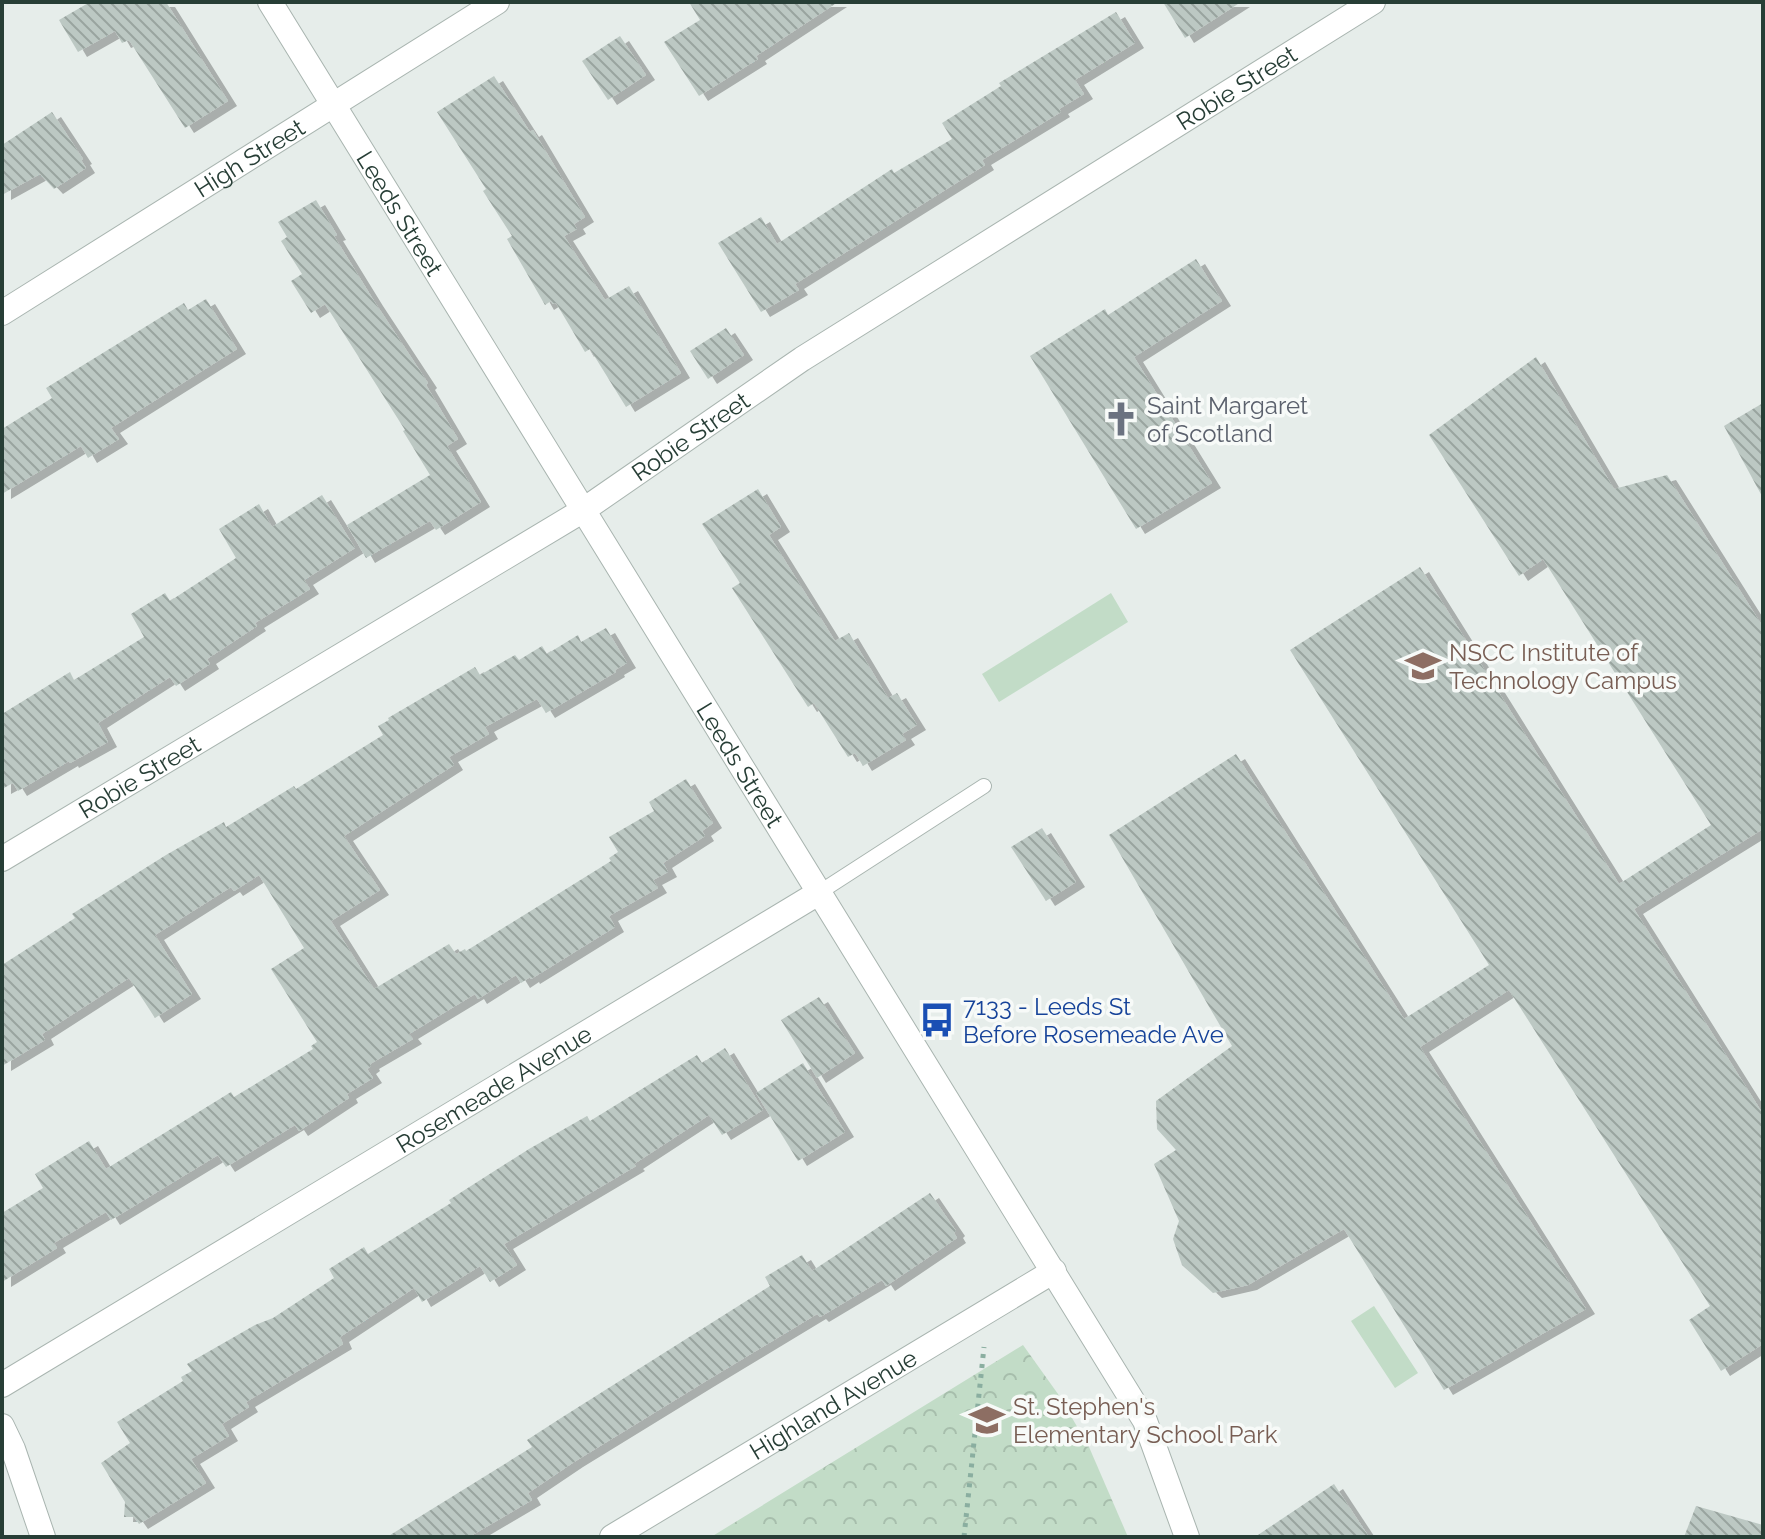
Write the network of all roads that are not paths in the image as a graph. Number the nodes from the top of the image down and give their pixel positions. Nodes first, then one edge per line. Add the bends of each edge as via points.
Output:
1 (270, 2) edge
2 (497, 2) edge
3 (1373, 2) edge
4 (335, 106) junction
5 (2, 313) edge
6 (582, 511) junction
7 (984, 786) dead end
8 (2, 859) edge
9 (820, 892) junction
10 (1054, 1271) junction
11 (2, 1385) edge
12 (2, 1426) edge
13 (43, 1537) edge
14 (612, 1537) edge
15 (1187, 1537) edge

1 - 4 street, Leeds Street
2 - 4 street, High Street
3 - 6 street, Robie Street via 802,359
4 - 5 street, High Street
4 - 6 street, Leeds Street
6 - 8 street, Robie Street
6 - 9 street, Leeds Street
7 - 9 lane, Rosemeade Avenue
9 - 10 street, Leeds Street
9 - 11 street, Rosemeade Avenue
10 - 14 street, Highland Avenue
10 - 15 street, Leeds Street via 1145,1421
12 - 13 street

